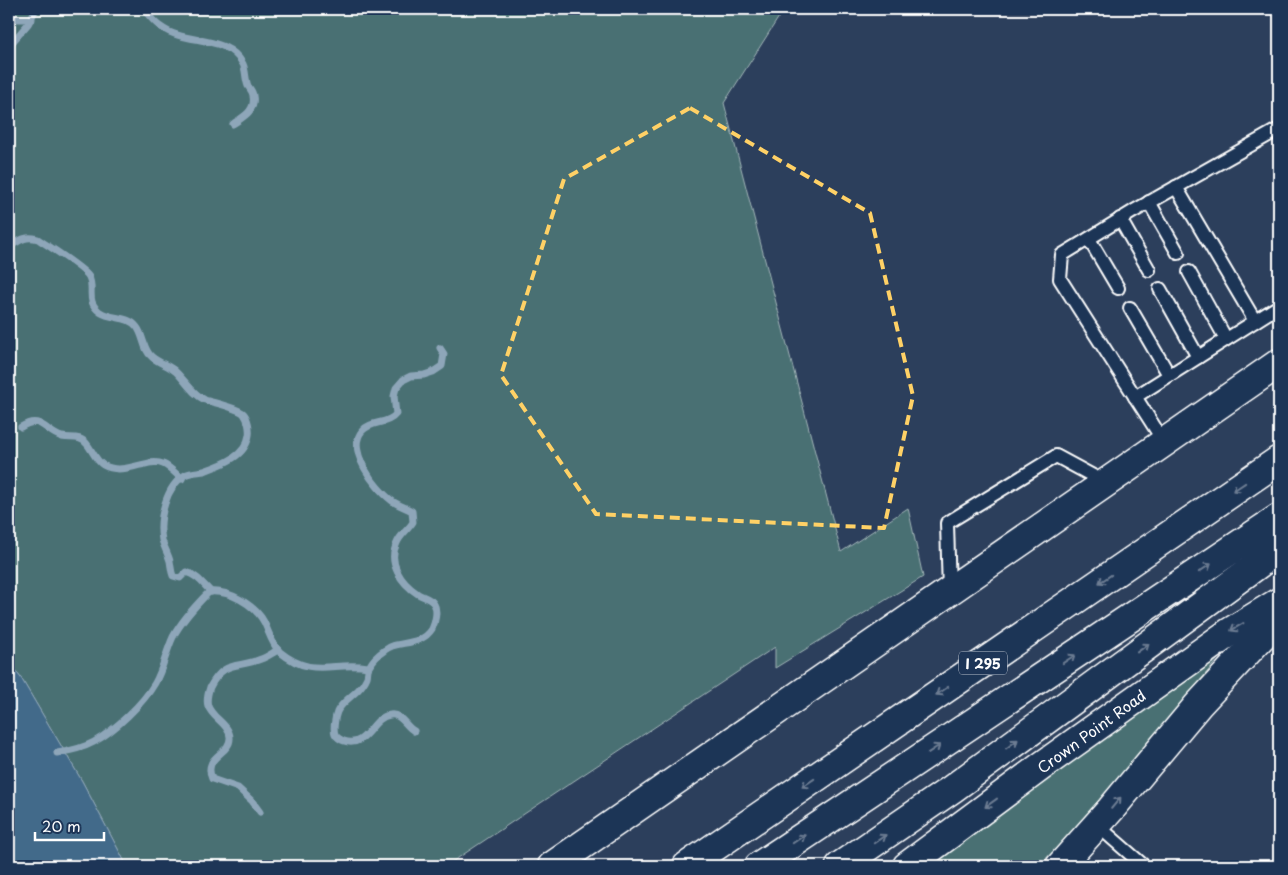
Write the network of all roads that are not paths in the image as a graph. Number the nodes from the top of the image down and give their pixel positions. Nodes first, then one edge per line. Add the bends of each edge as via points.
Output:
1 (1279, 129) edge
2 (1176, 187) junction
3 (1149, 202) junction
4 (1120, 219) junction
5 (1089, 239) junction
6 (1178, 253) dead end
7 (1149, 270) dead end
8 (1189, 272) dead end
9 (1118, 288) dead end
10 (1160, 289) dead end
11 (1279, 306) edge
12 (1130, 308) dead end
13 (1255, 321) junction
14 (1226, 339) junction
15 (1198, 357) junction
16 (1279, 363) edge
17 (1169, 375) junction
18 (1135, 397) junction
19 (1164, 442) junction
20 (1279, 460) edge
21 (1106, 483) junction
22 (1279, 518) edge
23 (1279, 549) edge
24 (949, 592) junction
25 (1279, 602) edge
26 (1279, 618) edge
27 (1097, 825) junction
28 (552, 866) edge
29 (687, 866) edge
30 (759, 866) edge
31 (840, 866) edge
32 (907, 866) edge
33 (1060, 866) edge
34 (1144, 866) edge

1 - 2 lane
2 - 3 lane
2 - 13 lane
3 - 4 lane
3 - 6 lane
4 - 5 lane
4 - 7 lane
5 - 9 lane
5 - 18 lane via 1062,255 1060,279
8 - 14 lane
10 - 15 lane
11 - 13 lane
12 - 17 lane
13 - 14 lane
14 - 15 lane
15 - 17 lane
16 - 19 main road
17 - 18 lane
18 - 19 lane
19 - 21 main road
20 -> 29 main road, I 295
21 - 24 main road
21 - 24 lane via 1056,456 947,523
30 -> 22 main road, I 295
31 -> 23 main road via 952,789
24 - 28 main road
25 -> 32 main road, Crown Point Road via 1230,632
27 -> 26 main road via 1198,705
27 - 33 main road
27 - 34 lane

